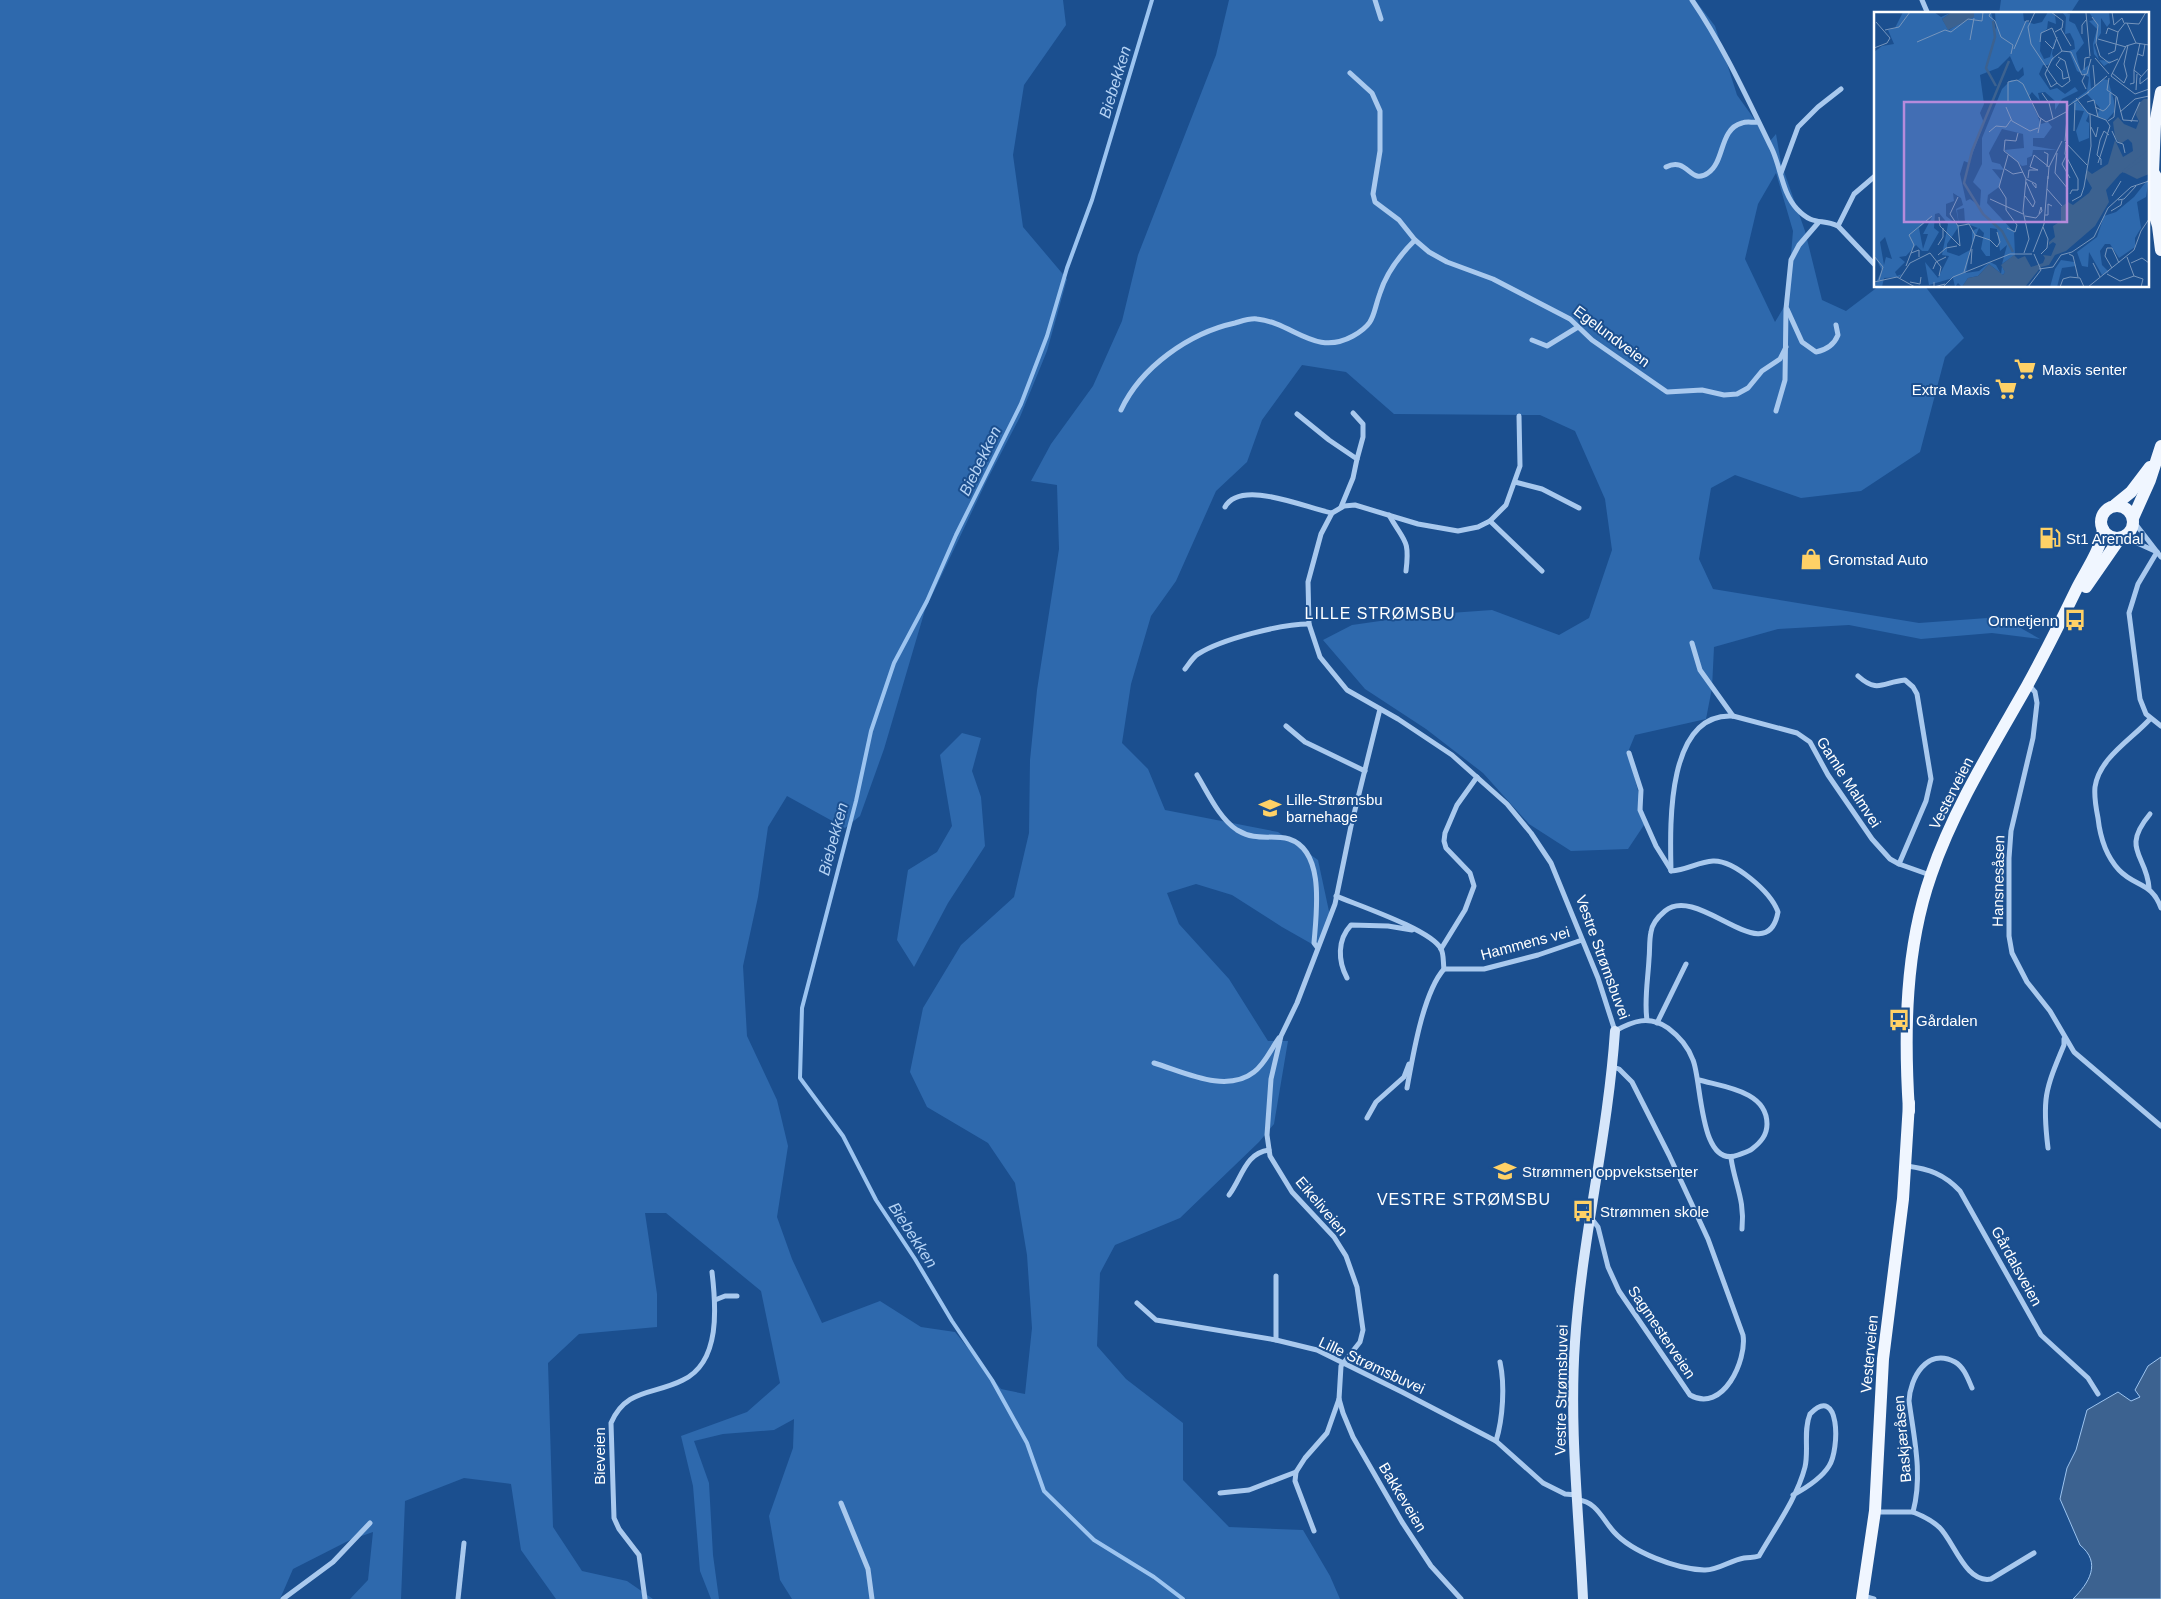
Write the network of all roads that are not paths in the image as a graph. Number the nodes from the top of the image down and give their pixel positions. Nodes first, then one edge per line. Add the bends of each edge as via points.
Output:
1 (1375, 0) edge
2 (1692, 0) edge
3 (1922, 0) edge
4 (1927, 12) edge
5 (1381, 19) dead end
6 (1350, 73) dead end
7 (1841, 89) dead end
8 (2161, 92) edge
9 (1758, 122) junction
10 (2150, 139) edge
11 (1666, 167) dead end
12 (1780, 174) junction
13 (1874, 177) edge
14 (1818, 223) junction
15 (1838, 226) junction
16 (1415, 240) junction
17 (2161, 250) edge
18 (1874, 264) edge
19 (1786, 309) junction
20 (1836, 325) dead end
21 (1578, 327) junction
22 (1532, 340) dead end
23 (1786, 347) junction
24 (1121, 410) dead end
25 (1776, 411) dead end
26 (1353, 413) dead end
27 (1297, 414) dead end
28 (1520, 416) dead end
29 (2159, 451) edge
30 (1357, 459) junction
31 (1515, 482) junction
32 (2115, 506) junction
33 (1224, 507) dead end
34 (1341, 507) junction
35 (1579, 508) dead end
36 (1332, 514) junction
37 (1389, 515) junction
38 (2134, 520) junction
39 (1490, 521) junction
40 (2103, 529) junction
41 (2122, 537) junction
42 (2159, 555) edge
43 (1406, 571) dead end
44 (1542, 571) dead end
45 (2063, 620) junction
46 (1309, 624) junction
47 (1692, 643) dead end
48 (1185, 669) dead end
49 (1858, 676) dead end
50 (2028, 684) junction
51 (1380, 709) junction
52 (1733, 716) junction
53 (2150, 719) junction
54 (1286, 726) dead end
55 (2161, 726) edge
56 (1629, 753) dead end
57 (1365, 771) junction
58 (1197, 775) dead end
59 (1477, 776) junction
60 (2150, 814) dead end
61 (1899, 864) junction
62 (1671, 871) junction
63 (1931, 875) junction
64 (2149, 888) junction
65 (1336, 896) junction
66 (2161, 908) edge
67 (1420, 932) junction
68 (1582, 940) junction
69 (1316, 947) junction
70 (1441, 949) junction
71 (1686, 964) dead end
72 (1444, 969) junction
73 (1347, 978) dead end
74 (1647, 1020) junction
75 (1658, 1023) junction
76 (1615, 1031) junction
77 (1282, 1036) junction
78 (2064, 1038) junction
79 (1413, 1057) junction
80 (1154, 1064) dead end
81 (1612, 1067) junction
82 (1699, 1080) junction
83 (1407, 1088) dead end
84 (1367, 1118) dead end
85 (2161, 1126) edge
86 (2048, 1148) dead end
87 (1269, 1150) junction
88 (1732, 1158) junction
89 (1906, 1166) junction
90 (1229, 1195) dead end
91 (1591, 1218) junction
92 (1742, 1229) dead end
93 (712, 1272) dead end
94 (1276, 1276) dead end
95 (737, 1296) dead end
96 (715, 1300) junction
97 (1137, 1303) dead end
98 (1276, 1340) junction
99 (1500, 1362) dead end
100 (1344, 1363) junction
101 (1972, 1388) dead end
102 (2098, 1394) dead end
103 (1339, 1399) junction
104 (1496, 1442) junction
105 (1296, 1472) junction
106 (1220, 1493) dead end
107 (1793, 1495) junction
108 (1578, 1497) junction
109 (842, 1504) dead end
110 (1875, 1512) junction
111 (1914, 1512) junction
112 (370, 1523) dead end
113 (1314, 1531) dead end
114 (464, 1543) dead end
115 (2034, 1553) dead end
116 (1866, 1598) edge
117 (283, 1599) edge
118 (458, 1599) edge
119 (645, 1599) edge
120 (872, 1599) edge
121 (1462, 1599) edge
122 (1582, 1599) edge

1 - 5 street
2 - 9 street via 1734,70
3 - 4 street
6 - 16 street, Egelundveien via 1372,93 1380,111 1375,202 1399,220
7 - 12 street via 1798,127
8 - 10 main road
9 - 11 street via 1743,122 1733,127 1724,140 1714,167 1707,174 1697,177 1681,164
9 - 12 street via 1773,151
10 - 17 main road via 2153,172 2158,180 2160,212 2157,224
12 - 14 street via 1796,207
13 - 15 street via 1854,194
14 - 15 street
14 - 19 street via 1791,260
15 - 18 street
16 - 21 street, Egelundveien via 1447,262 1493,278 1570,319
16 - 24 street via 1402,253 1380,293 1372,321 1352,336 1324,344 1255,318 1219,327 1180,347 1152,368 1129,394
19 - 20 street via 1802,342 1816,352 1825,350 1836,341
19 - 23 street
21 - 22 street via 1548,346
21 - 23 street, Egelundveien via 1607,351 1672,393 1702,390 1737,394 1780,359
23 - 25 street via 1785,380
26 - 30 street via 1363,424
27 - 30 street
28 - 31 street via 1520,466
29 - 32 main road via 2131,492
29 - 38 main road
30 - 34 street via 1354,478
31 - 35 street via 1542,489
31 - 39 street via 1506,506
32 - 38 main road via 2124,507
32 - 40 main road via 2103,514
33 - 36 street via 1235,499 1256,495 1283,498
34 - 36 street, Vestre Strømsbuvei
34 - 37 street via 1356,505
36 - 46 street, Vestre Strømsbuvei via 1321,534 1308,582
37 - 39 street via 1458,531
37 - 43 street via 1409,548
38 - 41 main road via 2131,531
38 - 42 street
39 - 44 street
40 - 41 main road via 2110,536
40 - 45 main road, Vesterveien
41 - 42 street
41 - 45 main road, Vesterveien
42 - 53 street via 2138,584 2129,613 2140,699
45 - 50 main road, Vesterveien
46 - 48 street via 1223,643 1197,655
46 - 51 street, Vestre Strømsbuvei via 1326,667 1347,690
47 - 52 street via 1700,670
49 - 61 street via 1866,684 1879,687 1905,680 1917,694 1931,779 1926,801
50 - 63 main road, Vesterveien via 1961,807
50 - 78 street, Hansnesåsen via 2035,692 2037,703 2033,738 2011,831 2009,936 2017,966 2050,1011
51 - 57 street, Eikeliveien
51 - 59 street, Vestre Strømsbuvei via 1452,755
52 - 61 street, Gamle Malmvei via 1797,733 1810,742 1828,775 1872,839
52 - 62 street via 1722,716 1696,731 1681,756 1673,794
53 - 55 street
53 - 64 street via 2113,753 2095,787 2099,828 2113,863 2127,877
54 - 57 street via 1305,742
56 - 62 street via 1641,790 1640,810
57 - 65 street, Eikeliveien
58 - 69 street, Eikeliveien via 1219,811 1236,829 1259,839 1288,839 1306,854 1314,868 1318,886
59 - 68 street, Vestre Strømsbuvei via 1532,833 1551,864
59 - 70 street via 1457,805 1445,833 1446,848 1470,873 1474,886 1465,910
60 - 64 street via 2140,826 2136,844
61 - 63 street, Gamle Malmvei
62 - 74 street via 1714,861 1728,863 1776,906 1777,919 1771,928 1761,933 1748,933 1686,904 1671,905 1659,915 1651,931
63 - 89 main road, Vesterveien via 1915,940 1909,996
64 - 66 street
65 - 67 street
65 - 69 street, Eikeliveien
67 - 70 street
67 - 73 street via 1388,926 1351,925 1341,946 1340,960
68 - 72 street, Hammens vei via 1484,969
68 - 76 street, Vestre Strømsbuvei
69 - 77 street, Eikeliveien
70 - 72 street
71 - 75 street
72 - 79 street via 1432,989
74 - 75 street
74 - 76 street via 1629,1022
75 - 82 street via 1677,1034 1686,1044
76 - 81 main road, Vestre Strømsbuvei
77 - 80 street via 1254,1072 1240,1080 1209,1080
77 - 87 street, Eikeliveien via 1269,1096
78 - 85 street, Hansnesåsen via 2088,1065
78 - 86 street via 2046,1090 2044,1110
79 - 83 street
79 - 84 street via 1404,1076 1376,1102
81 - 91 main road, Vestre Strømsbuvei
81 - 91 street, Sagmesterveien via 1619,1069 1632,1082 1669,1155 1708,1239 1743,1334 1741,1357 1715,1399 1698,1399 1690,1395 1627,1305 1608,1267 1598,1227
82 - 88 street via 1708,1138 1718,1151
82 - 88 street via 1751,1096 1767,1116 1763,1138 1751,1150
87 - 90 street via 1259,1151 1250,1158
87 - 100 street, Eikeliveien via 1292,1192 1334,1237 1346,1256 1357,1286 1364,1330 1360,1342
88 - 92 street via 1743,1204
89 - 102 street, Gårdalsveien via 1933,1170 1950,1180 1960,1191 2041,1334 2088,1378
89 - 110 main road, Vesterveien via 1883,1359
91 - 108 main road, Vestre Strømsbuvei via 1574,1351 1574,1457
93 - 96 street, Bieveien
94 - 98 street
95 - 96 street
96 - 119 street, Bieveien via 712,1338 696,1370 684,1380 624,1402 611,1423 614,1518 639,1555
97 - 98 street, Lille Strømsbuvei via 1156,1320
98 - 100 street, Lille Strømsbuvei via 1316,1350
99 - 104 street via 1502,1388
100 - 103 street, Bakkeveien via 1341,1366
100 - 104 street, Lille Strømsbuvei
101 - 111 street, Baskjæråsen via 1962,1369 1946,1359 1926,1362 1912,1380 1909,1401 1919,1478
103 - 105 street, Bakkeveien via 1327,1433
103 - 121 street, Bakkeveien via 1353,1437 1402,1522 1431,1566
104 - 108 street, Lille Strømsbuvei via 1543,1483
105 - 106 street via 1249,1490
105 - 113 street via 1295,1481
107 - 107 street via 1805,1466 1808,1420 1814,1410 1826,1408 1835,1416 1837,1433 1833,1459 1822,1474
107 - 108 street via 1759,1556 1706,1571 1632,1549 1613,1531 1600,1512
108 - 122 main road, Vestre Strømsbuvei
109 - 120 street via 868,1569
110 - 111 street
110 - 116 main road, Vesterveien
111 - 115 street via 1941,1529 1971,1572 1985,1580
112 - 117 street via 333,1562
114 - 118 street

